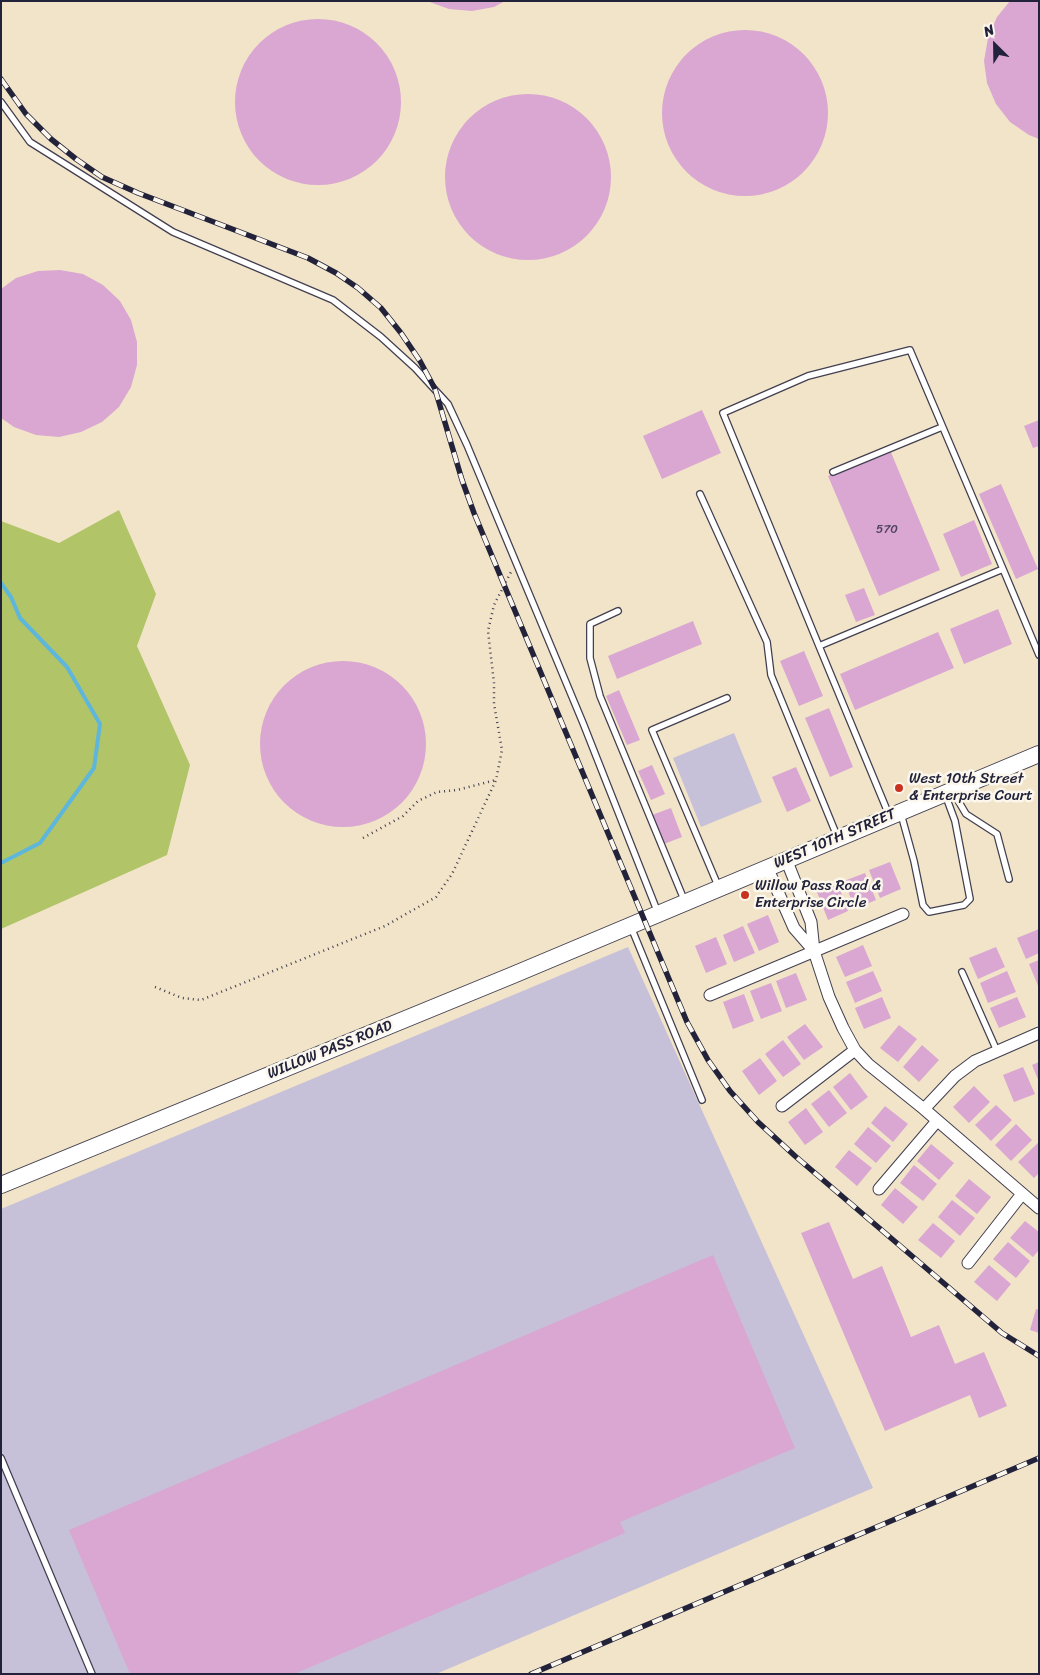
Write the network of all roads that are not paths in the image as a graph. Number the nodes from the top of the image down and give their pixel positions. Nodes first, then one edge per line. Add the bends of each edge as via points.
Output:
1 (1, 102) edge
2 (942, 427) junction
3 (832, 472) dead end
4 (700, 494) dead end
5 (1003, 569) junction
6 (618, 611) dead end
7 (819, 646) junction
8 (1039, 655) edge
9 (727, 698) dead end
10 (1039, 754) edge
11 (948, 791) junction
12 (895, 814) junction
13 (838, 838) junction
14 (786, 859) junction
15 (767, 868) junction
16 (1009, 879) dead end
17 (718, 888) junction
18 (685, 902) junction
19 (658, 913) junction
20 (903, 914) dead end
21 (630, 925) junction
22 (814, 951) junction
23 (962, 972) dead end
24 (710, 995) dead end
25 (1039, 1033) edge
26 (855, 1050) junction
27 (997, 1051) junction
28 (702, 1100) dead end
29 (782, 1106) dead end
30 (924, 1109) junction
31 (937, 1121) junction
32 (1, 1186) edge
33 (879, 1189) dead end
34 (1022, 1194) junction
35 (1039, 1208) edge
36 (968, 1263) dead end
37 (1, 1458) edge
38 (92, 1674) edge

1 - 19 lane via 30,142 173,232 333,300 381,337 448,404 583,723
2 - 3 lane
2 - 5 lane
2 - 7 lane via 910,350 808,376 723,413
4 - 13 lane via 767,642 771,675
5 - 7 lane
5 - 8 lane
6 - 18 lane via 590,624 590,658 600,696
7 - 12 lane
9 - 17 lane via 652,730
10 - 11 main road, WEST 10TH STREET
11 - 12 main road, WEST 10TH STREET
11 - 12 lane via 970,899 964,905 929,912 923,905 914,861
11 - 16 lane via 966,814 997,834
12 - 13 main road, WEST 10TH STREET
13 - 14 main road, WEST 10TH STREET
14 - 15 main road, WEST 10TH STREET
14 - 22 street via 811,922
15 - 17 main road, WEST 10TH STREET
15 - 22 street via 794,928
17 - 18 main road, WEST 10TH STREET
18 - 19 main road, WEST 10TH STREET
19 - 21 main road, WILLOW PASS ROAD
20 - 22 street
21 - 28 lane
21 - 32 main road, WILLOW PASS ROAD
22 - 24 street
22 - 26 street via 830,997
23 - 27 lane
25 - 27 street
26 - 29 street
26 - 30 street
27 - 30 street via 954,1076
30 - 31 street
31 - 33 street
31 - 34 street
34 - 35 street
34 - 36 street
37 - 38 lane

